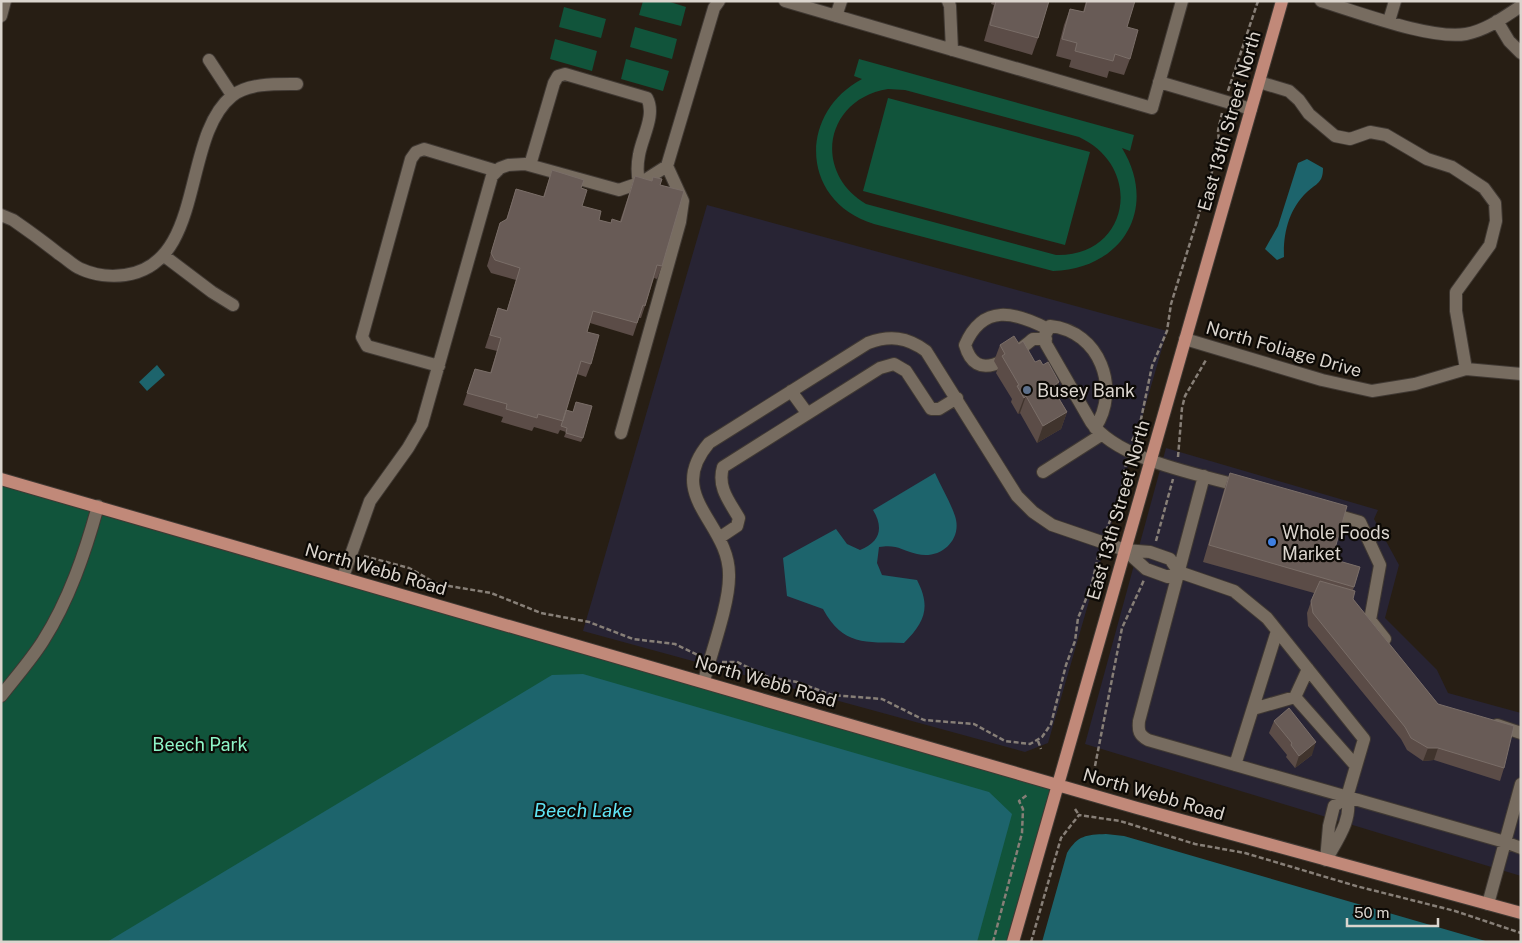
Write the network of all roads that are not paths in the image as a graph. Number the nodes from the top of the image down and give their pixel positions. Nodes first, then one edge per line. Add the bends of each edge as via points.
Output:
1 (5, 1) edge
2 (719, 1) edge
3 (785, 1) edge
4 (841, 1) edge
5 (948, 1) edge
6 (1182, 1) edge
7 (1282, 1) edge
8 (1321, 1) edge
9 (1395, 1) edge
10 (1521, 6) edge
11 (1, 16) edge
12 (836, 16) junction
13 (1389, 21) junction
14 (1497, 21) junction
15 (952, 50) junction
16 (1521, 53) edge
17 (209, 60) dead end
18 (1159, 82) junction
19 (1259, 82) junction
20 (298, 84) dead end
21 (232, 96) junction
22 (1251, 109) junction
23 (530, 165) junction
24 (666, 166) junction
25 (497, 171) junction
26 (639, 183) junction
27 (1, 215) edge
28 (162, 255) junction
29 (233, 305) dead end
30 (1046, 334) junction
31 (1185, 339) junction
32 (439, 366) junction
33 (1466, 369) junction
34 (1521, 374) edge
35 (791, 391) junction
36 (957, 398) junction
37 (807, 413) junction
38 (1098, 432) junction
39 (621, 433) dead end
40 (1151, 460) junction
41 (1043, 472) dead end
42 (1204, 476) junction
43 (1, 479) edge
44 (1259, 492) edge
45 (98, 506) junction
46 (1314, 508) edge
47 (719, 538) junction
48 (1125, 550) junction
49 (1179, 572) junction
50 (343, 577) junction
51 (1277, 631) junction
52 (1395, 652) edge
53 (1308, 670) junction
54 (704, 681) junction
55 (1, 696) edge
56 (1295, 697) junction
57 (1253, 709) junction
58 (1484, 721) edge
59 (1521, 733) edge
60 (1235, 765) junction
61 (1356, 766) junction
62 (1058, 784) junction
63 (1521, 784) edge
64 (1346, 796) junction
65 (1505, 842) junction
66 (1521, 848) edge
67 (1326, 860) junction
68 (1488, 904) junction
69 (1521, 914) edge
70 (1013, 942) edge

1 - 11 street
2 - 24 street via 714,8
3 - 12 street
4 - 12 street
5 - 15 street
6 - 18 street
7 - 19 main road, East 13th Street North
8 - 13 street
9 - 13 street
10 - 14 street
12 - 15 street
13 - 14 street via 1442,35 1468,34
14 - 16 street
15 - 18 street via 1152,108
17 - 21 street
18 - 22 street
19 - 22 main road, East 13th Street North
19 - 33 street via 1289,91 1335,136 1350,139 1370,132 1386,135 1427,159 1452,167 1484,188 1495,203 1496,221 1490,245 1456,292
20 - 21 street via 263,84
21 - 28 street via 213,118 180,227
22 - 31 main road, East 13th Street North
23 - 25 street via 514,163
23 - 26 street via 619,190
23 - 26 street via 554,83 558,76 566,74 647,98 650,111 639,154
24 - 26 street
24 - 39 street via 683,201 680,222
25 - 32 street via 492,176
25 - 32 street via 424,149 411,159 362,337 367,346
27 - 28 street via 14,220 80,269 111,277 134,274 155,264
28 - 29 street
30 - 30 street via 1025,317 994,315 980,323 965,345 968,356 979,365 996,365 1033,339
30 - 38 street
30 - 38 street via 1053,327 1079,335 1100,362 1107,384 1107,401
31 - 33 street, North Foliage Drive via 1322,380 1372,391 1415,384
31 - 40 main road, East 13th Street North
32 - 50 street via 422,424 370,501
33 - 34 street, North Foliage Drive
35 - 36 street via 868,343 899,338 916,343 926,351
35 - 37 street
35 - 47 street via 709,443 695,463 692,486 703,513
36 - 37 street via 939,409 930,409 906,371 894,364 880,368
36 - 48 street via 1017,496 1033,512 1052,525
37 - 47 street via 723,467 720,477 723,491 739,518 737,526
38 - 40 street via 1128,452
38 - 41 street
40 - 42 street
40 - 48 main road, East 13th Street North
42 - 44 street
42 - 49 street
43 - 45 main road, North Webb Road
45 - 50 main road, North Webb Road
45 - 55 street via 76,574 60,610 43,641
46 - 52 street via 1360,522 1380,565 1370,620
47 - 54 street via 728,558 729,578
48 - 49 street via 1146,569 1168,577
48 - 62 main road, East 13th Street North
49 - 51 street via 1234,590 1267,618
49 - 60 street via 1138,729 1140,736
50 - 54 main road, North Webb Road
51 - 53 street
51 - 57 street
53 - 56 street
53 - 61 street via 1364,739
54 - 62 main road, North Webb Road
56 - 57 street
56 - 61 street
57 - 60 street
58 - 59 street
60 - 64 street
61 - 64 street
62 - 67 main road, North Webb Road
62 - 70 main road, East 13th Street North
63 - 65 street
64 - 65 street
64 - 67 street via 1350,808 1343,830
65 - 66 street
65 - 68 street
67 - 68 main road, North Webb Road
68 - 69 main road, North Webb Road

